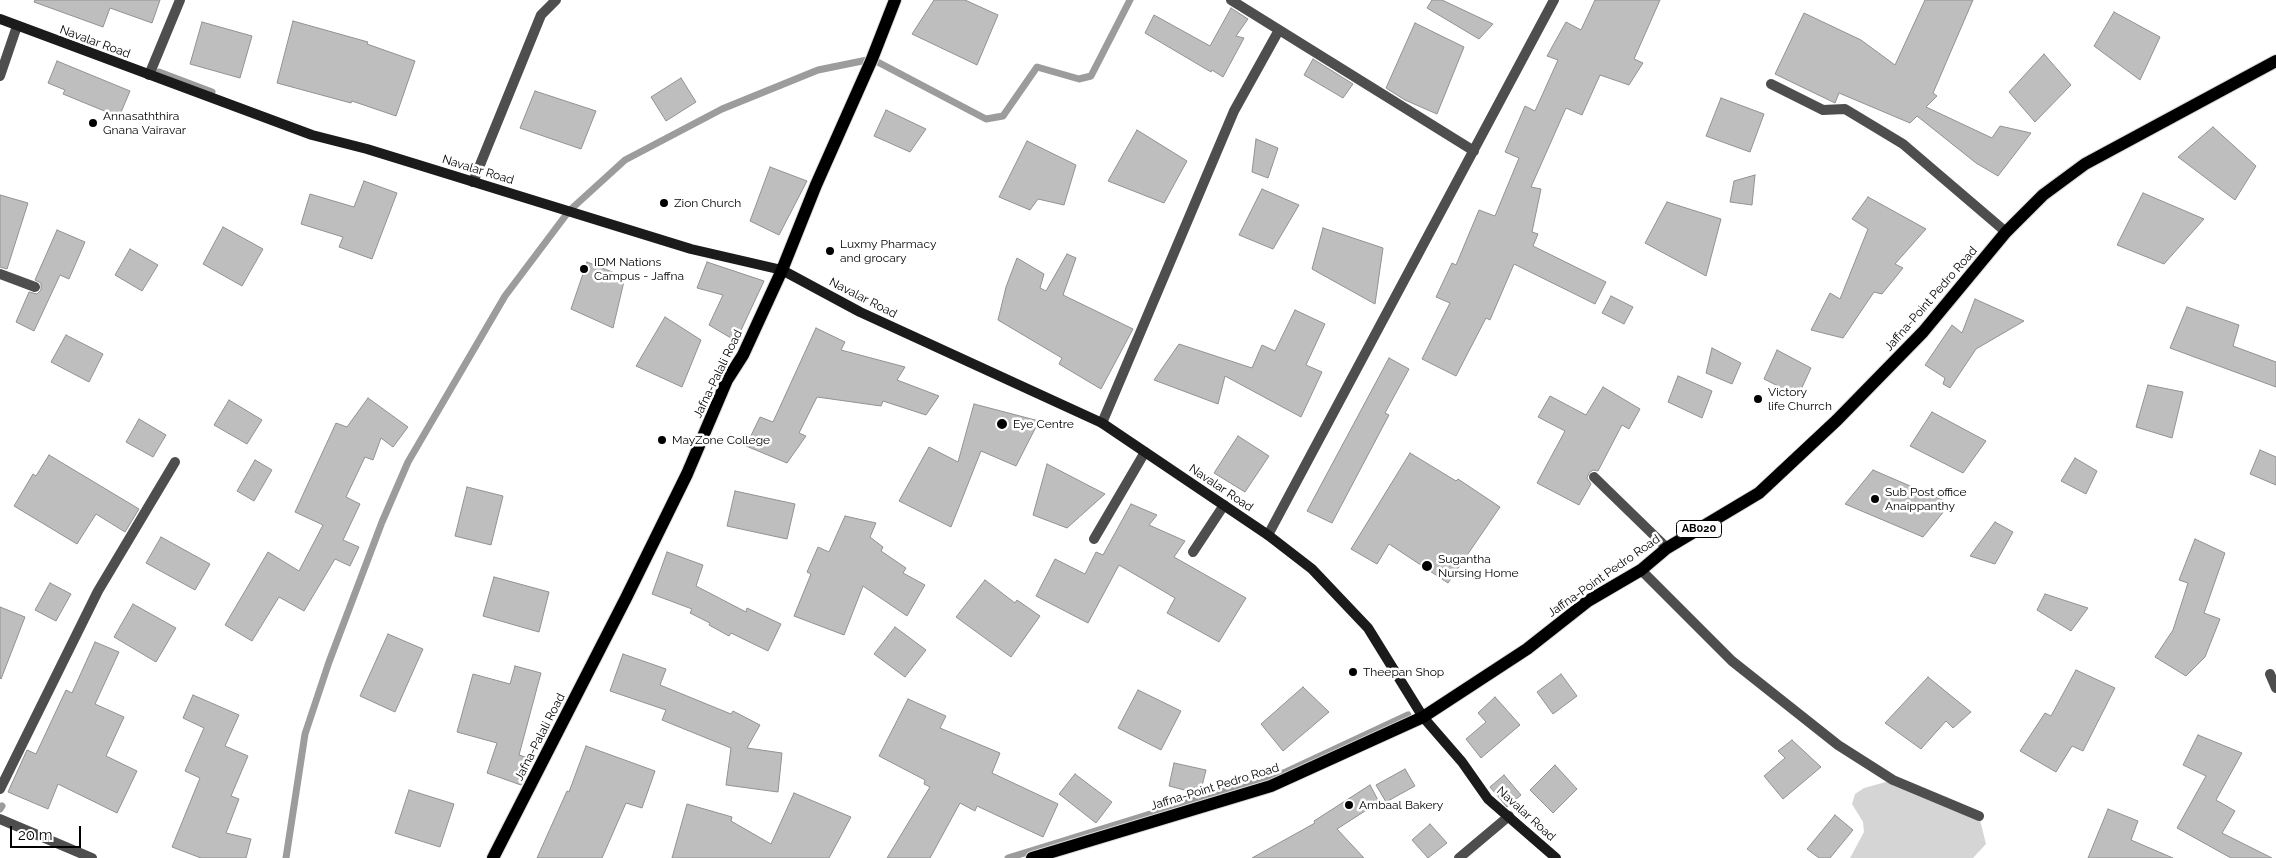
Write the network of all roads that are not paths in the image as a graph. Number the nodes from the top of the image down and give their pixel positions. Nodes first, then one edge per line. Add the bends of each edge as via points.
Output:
1 (180, 0) edge
2 (556, 0) edge
3 (894, 0) edge
4 (1230, 0) edge
5 (1554, 0) edge
6 (0, 19) edge
7 (17, 26) junction
8 (1279, 30) junction
9 (2276, 61) edge
10 (149, 75) junction
11 (0, 76) edge
12 (1771, 84) dead end
13 (1474, 151) junction
14 (473, 182) junction
15 (2006, 232) junction
16 (782, 270) junction
17 (0, 274) edge
18 (36, 287) dead end
19 (1102, 423) junction
20 (1145, 452) junction
21 (175, 462) dead end
22 (1594, 477) dead end
23 (1224, 505) junction
24 (1268, 535) junction
25 (1094, 539) dead end
26 (1667, 548) junction
27 (1194, 552) dead end
28 (1641, 570) junction
29 (2270, 674) dead end
30 (2276, 688) edge
31 (1423, 717) junction
32 (0, 789) edge
33 (1509, 816) junction
34 (1979, 816) dead end
35 (0, 819) edge
36 (92, 858) edge
37 (493, 858) edge
38 (1032, 858) edge
39 (1459, 858) edge
40 (1556, 858) edge

1 - 10 street
2 - 14 street via 541,15
3 - 16 main road, Jafna-Palali Road
4 - 8 street
5 - 13 street
6 - 7 street, Navalar Road
7 - 10 street, Navalar Road
7 - 11 street
8 - 13 street
8 - 19 street via 1234,111
9 - 15 main road, Jaffna-Point Pedro Road / AB020 via 2086,164 2043,194
10 - 14 street, Navalar Road via 312,135
12 - 15 street via 1823,110 1845,109 1903,144
13 - 24 street
14 - 16 street, Navalar Road via 691,249
15 - 26 main road, Jaffna-Point Pedro Road / AB020 via 1923,332 1837,420 1759,493
16 - 19 street, Navalar Road via 860,312
16 - 37 main road, Jafna-Palali Road via 743,355 715,406 683,483
17 - 18 street
19 - 20 street, Navalar Road
20 - 23 street, Navalar Road
20 - 25 street
21 - 32 street via 98,591
22 - 26 street
23 - 24 street, Navalar Road
23 - 27 street
24 - 31 street, Navalar Road via 1312,569 1368,628
26 - 28 main road, Jaffna-Point Pedro Road / AB020
28 - 31 main road, Jaffna-Point Pedro Road / AB020 via 1588,601 1527,649
28 - 34 street via 1732,661 1825,736 1893,780
29 - 30 street
31 - 33 street, Navalar Road via 1462,762 1488,799
31 - 38 main road, Jaffna-Point Pedro Road / AB020 via 1271,786
33 - 39 street
33 - 40 street, Navalar Road
35 - 36 street

